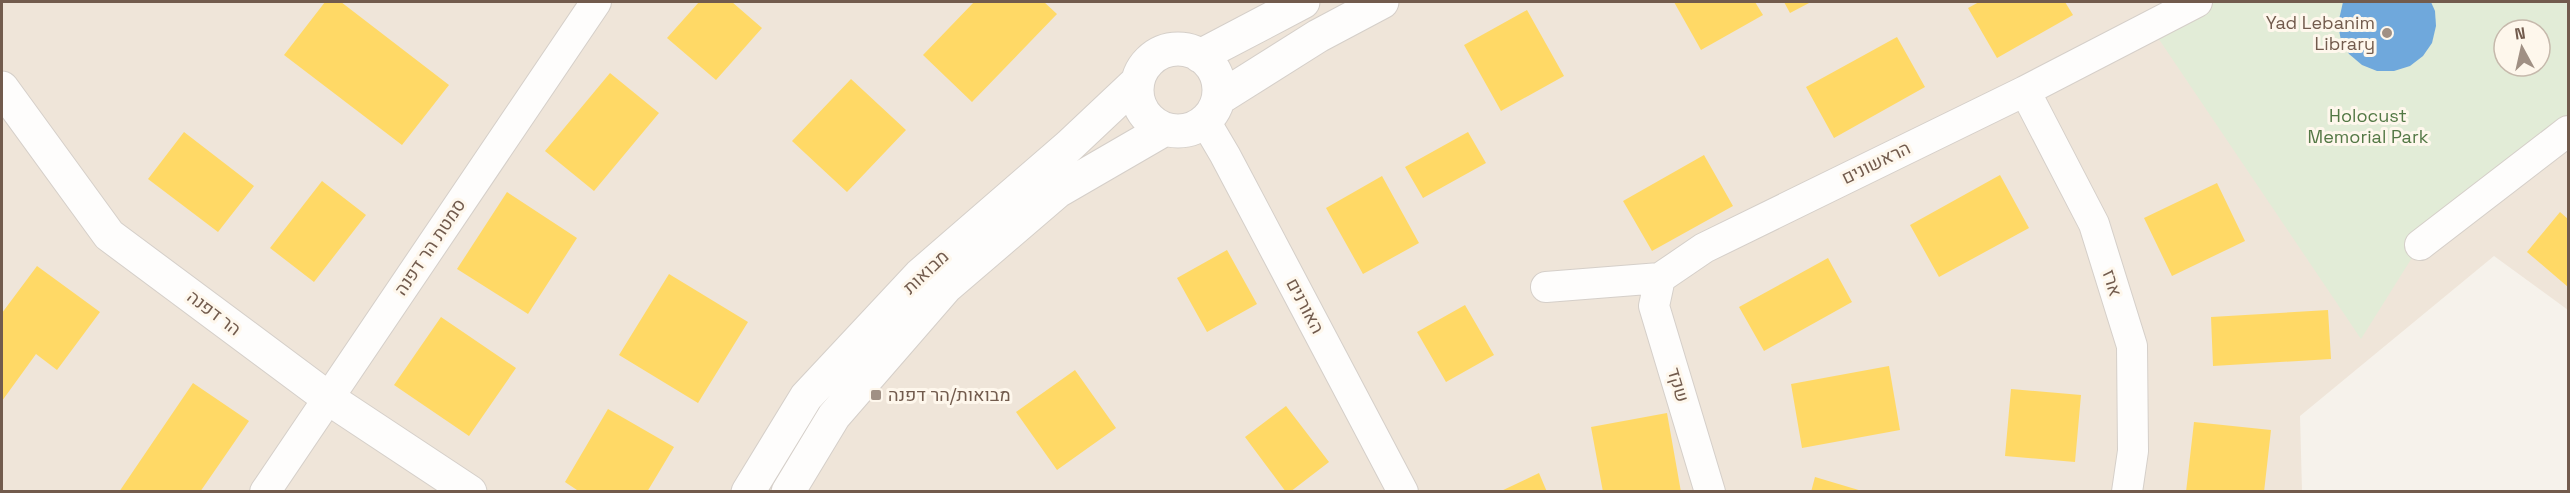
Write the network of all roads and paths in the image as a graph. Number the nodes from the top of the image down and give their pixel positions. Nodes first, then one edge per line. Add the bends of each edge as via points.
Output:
1 (596, 2) edge
2 (1303, 2) edge
3 (1382, 2) edge
4 (2197, 2) edge
5 (1200, 56) junction
6 (1137, 82) junction
7 (2, 88) edge
8 (2025, 91) junction
9 (1211, 110) junction
10 (1165, 129) junction
11 (2568, 131) edge
12 (2420, 245) dead end
13 (1660, 278) junction
14 (1546, 287) dead end
15 (328, 398) junction
16 (265, 492) edge
17 (470, 492) edge
18 (748, 492) edge
19 (788, 492) edge
20 (1403, 492) edge
21 (1710, 492) edge
22 (2127, 492) edge

1 - 15 street, סמטת הר דפנה
2 - 5 street
3 - 9 street via 1318,36
4 - 8 street, הראשונים
5 - 6 street via 1175,49 1162,52 1150,60
5 - 9 street via 1216,75 1219,87
6 - 10 street via 1137,94 1146,116
6 - 18 street, מבואות via 920,275 806,397
7 - 15 street, הר דפנה via 109,235
8 - 13 street, הראשונים via 1704,248
8 - 22 street, ארז via 2094,224 2132,346 2133,451
9 - 10 street via 1193,128
9 - 20 street, האורנים via 1225,155
10 - 19 street, מבואות via 1058,191 946,287 834,416
11 - 12 street
13 - 14 street, הראשונים
13 - 21 street, שקד via 1654,306
15 - 16 street, סמטת הר דפנה
15 - 17 street, הר דפנה

